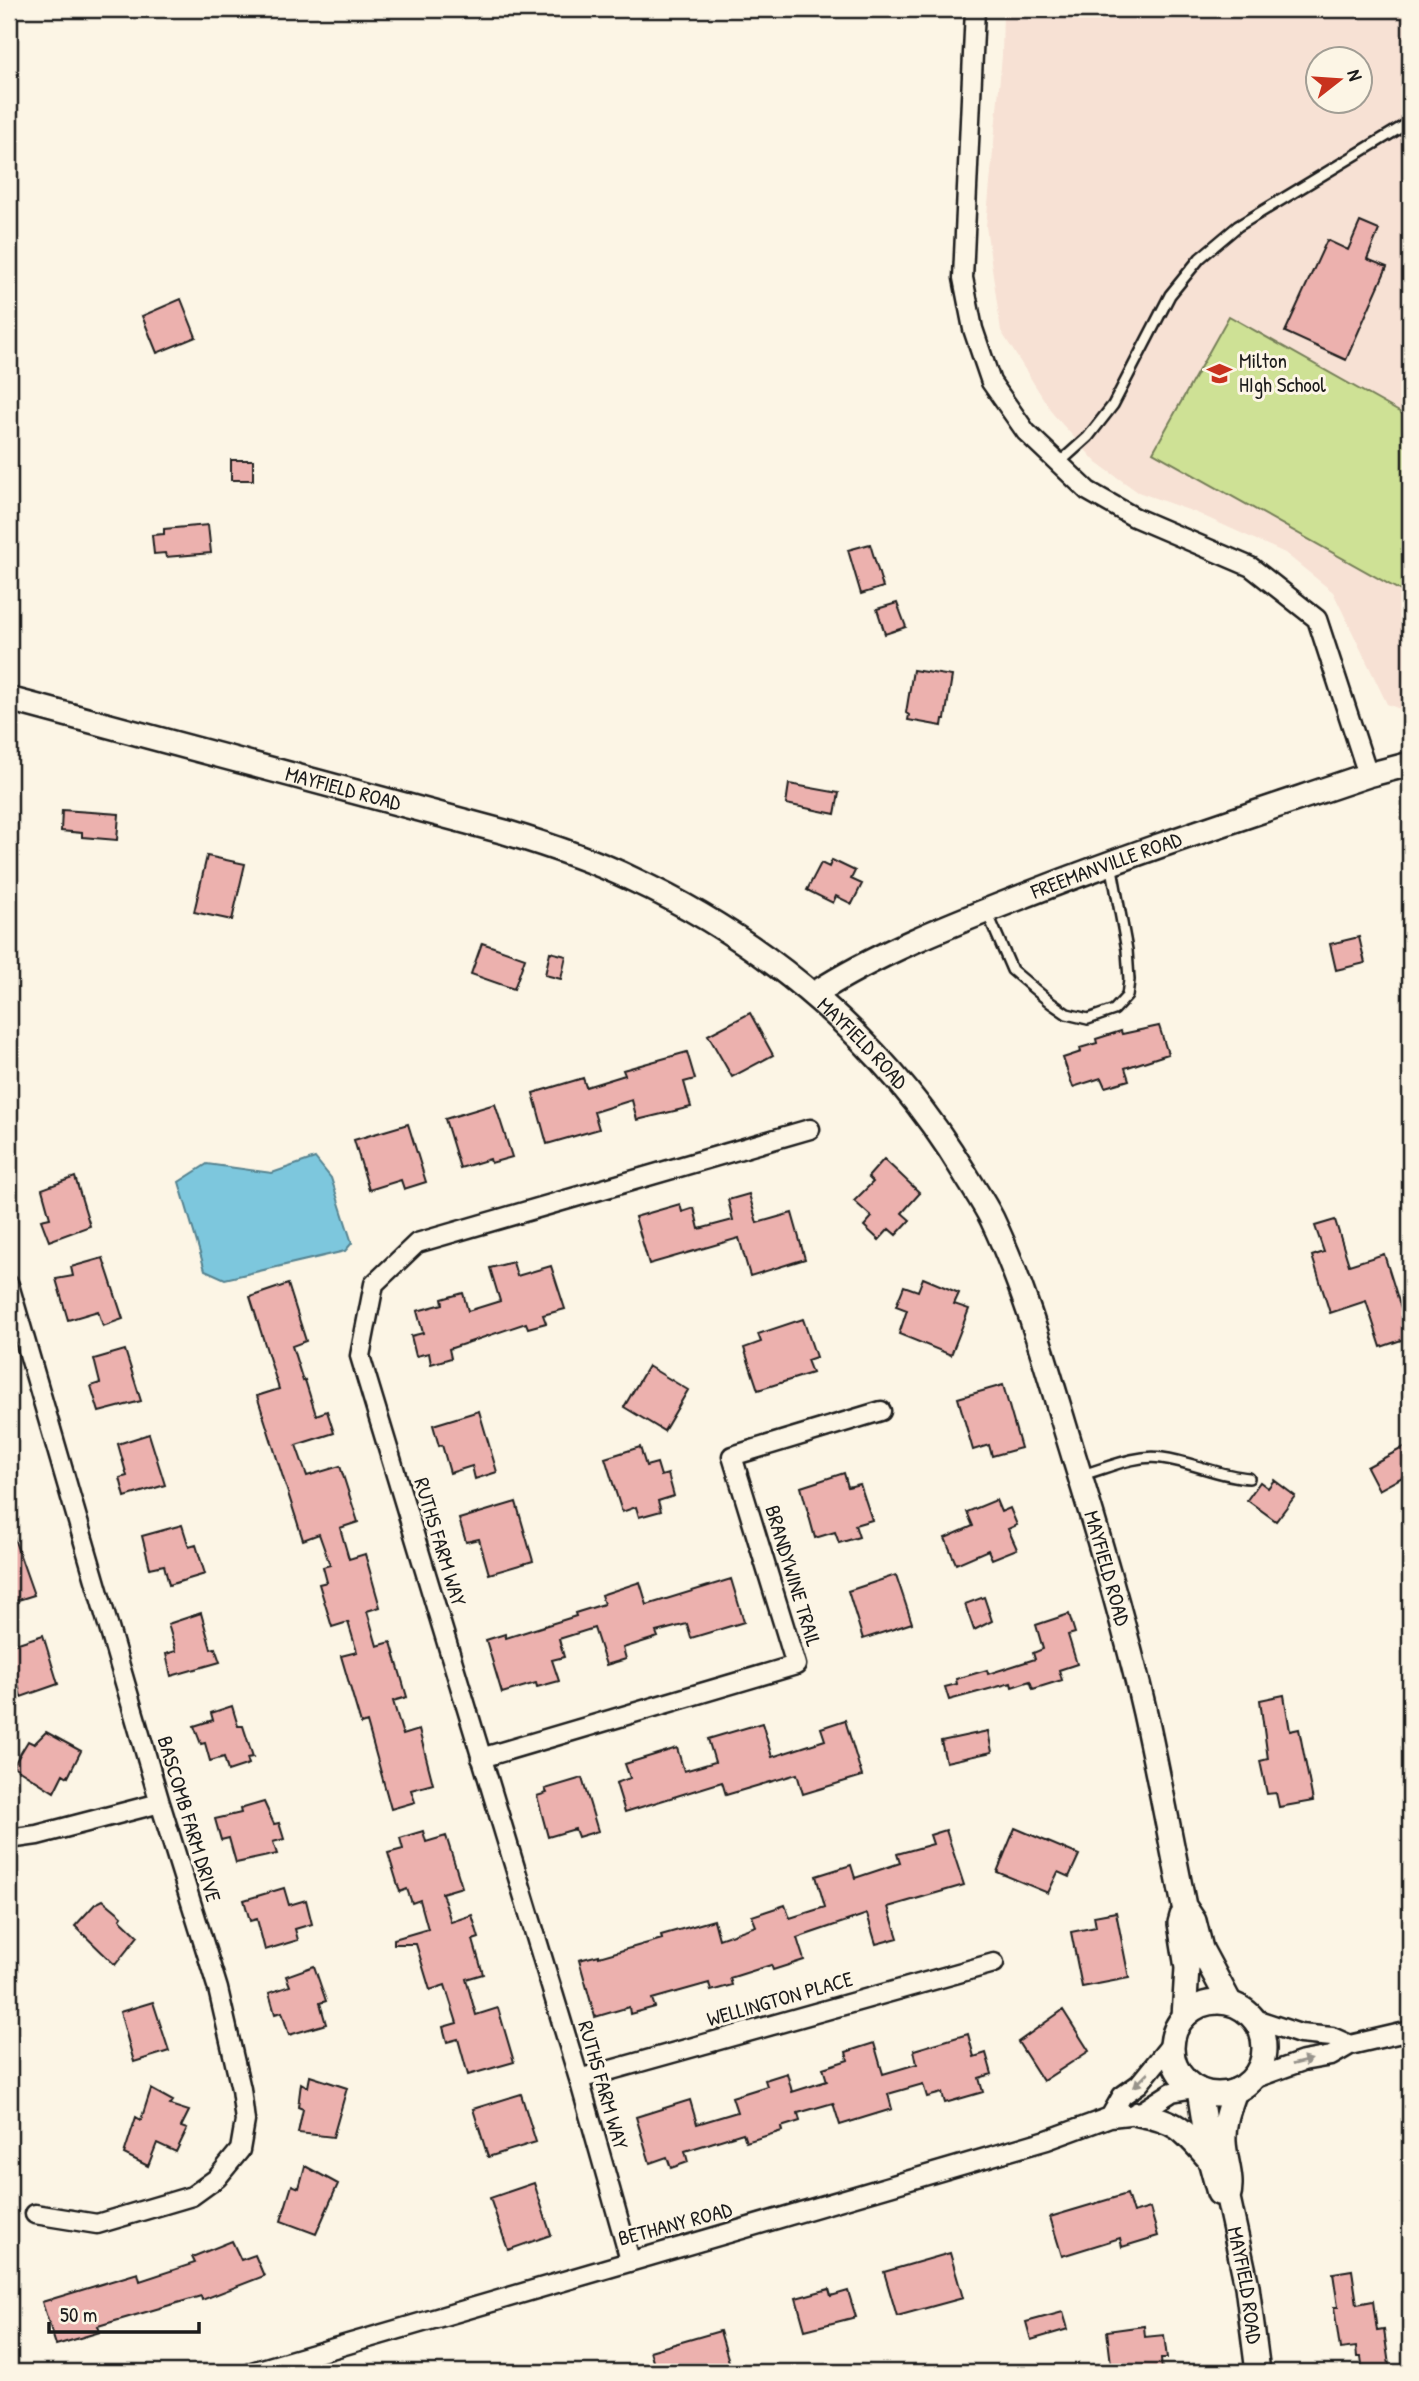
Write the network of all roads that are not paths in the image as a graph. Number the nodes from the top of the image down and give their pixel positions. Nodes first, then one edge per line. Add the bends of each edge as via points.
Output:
1 (975, 9) edge
2 (1410, 122) edge
3 (1059, 463) junction
4 (9, 699) edge
5 (1410, 764) edge
6 (1368, 775) junction
7 (1111, 862) junction
8 (986, 911) junction
9 (814, 994) junction
10 (810, 1129) dead end
11 (9, 1284) edge
12 (14, 1323) edge
13 (881, 1411) dead end
14 (1080, 1476) junction
15 (1249, 1478) dead end
16 (481, 1758) junction
17 (160, 1803) junction
18 (9, 1839) edge
19 (1184, 1906) junction
20 (994, 1963) dead end
21 (1230, 2003) junction
22 (1184, 2017) junction
23 (1255, 2019) junction
24 (1410, 2031) edge
25 (1173, 2042) junction
26 (1350, 2045) junction
27 (579, 2079) junction
28 (1244, 2085) junction
29 (1196, 2089) junction
30 (1138, 2114) junction
31 (1110, 2118) junction
32 (1210, 2160) junction
33 (1228, 2199) junction
34 (35, 2214) dead end
35 (630, 2260) junction
36 (252, 2372) edge
37 (1258, 2372) edge

1 - 3 street via 962,278 991,382 1026,432
2 - 3 lane via 1238,226 1205,253 1170,295 1108,413
3 - 6 street via 1088,491 1134,517 1251,567 1317,619
4 - 9 street, MAYFIELD ROAD via 560,849 696,911
5 - 6 street, FREEMANVILLE ROAD
6 - 7 street, FREEMANVILLE ROAD
7 - 8 street, FREEMANVILLE ROAD
7 - 8 lane via 1129,980 1127,996 1115,1010 1088,1019 1067,1014 1051,1003 1012,970
8 - 9 street, FREEMANVILLE ROAD via 853,969
9 - 14 street, MAYFIELD ROAD via 880,1058 933,1123 990,1216 1025,1296
10 - 16 street, RUTHS FARM WAY via 417,1243 374,1284 360,1356
11 - 12 street, BASCOMB FARM DRIVE
12 - 17 street, BASCOMB FARM DRIVE
13 - 16 street, BRANDYWINE TRAIL via 732,1456 796,1665
14 - 15 lane via 1139,1458 1160,1457
14 - 19 street, MAYFIELD ROAD via 1144,1712
16 - 27 street, RUTHS FARM WAY
17 - 18 street
17 - 34 street, BASCOMB FARM DRIVE via 218,1989 241,2089 245,2121 240,2150 218,2178 192,2196 97,2224
19 - 21 street, MAYFIELD ROAD via 1194,1921 1200,1949
19 - 22 street, MAYFIELD ROAD via 1180,1923 1187,1968
20 - 27 street, WELLINGTON PLACE
21 - 22 street via 1206,2002
21 - 23 street
22 - 25 street
23 - 26 street
23 - 28 street via 1265,2053 1261,2067
24 - 26 street
25 - 29 street via 1176,2067
25 -> 31 street via 1139,2084 1122,2096
28 -> 26 street via 1303,2061 1331,2056
27 - 35 street, RUTHS FARM WAY
28 - 29 street via 1214,2095
28 - 33 street, MAYFIELD ROAD via 1224,2121 1231,2189
29 - 30 street, BETHANY ROAD via 1172,2092
29 - 32 street, MAYFIELD ROAD
30 - 31 street, BETHANY ROAD
30 - 32 street via 1185,2131
31 - 35 street, BETHANY ROAD
32 - 33 street, MAYFIELD ROAD via 1218,2193
33 - 37 street, MAYFIELD ROAD via 1247,2286
35 - 36 street, BETHANY ROAD

